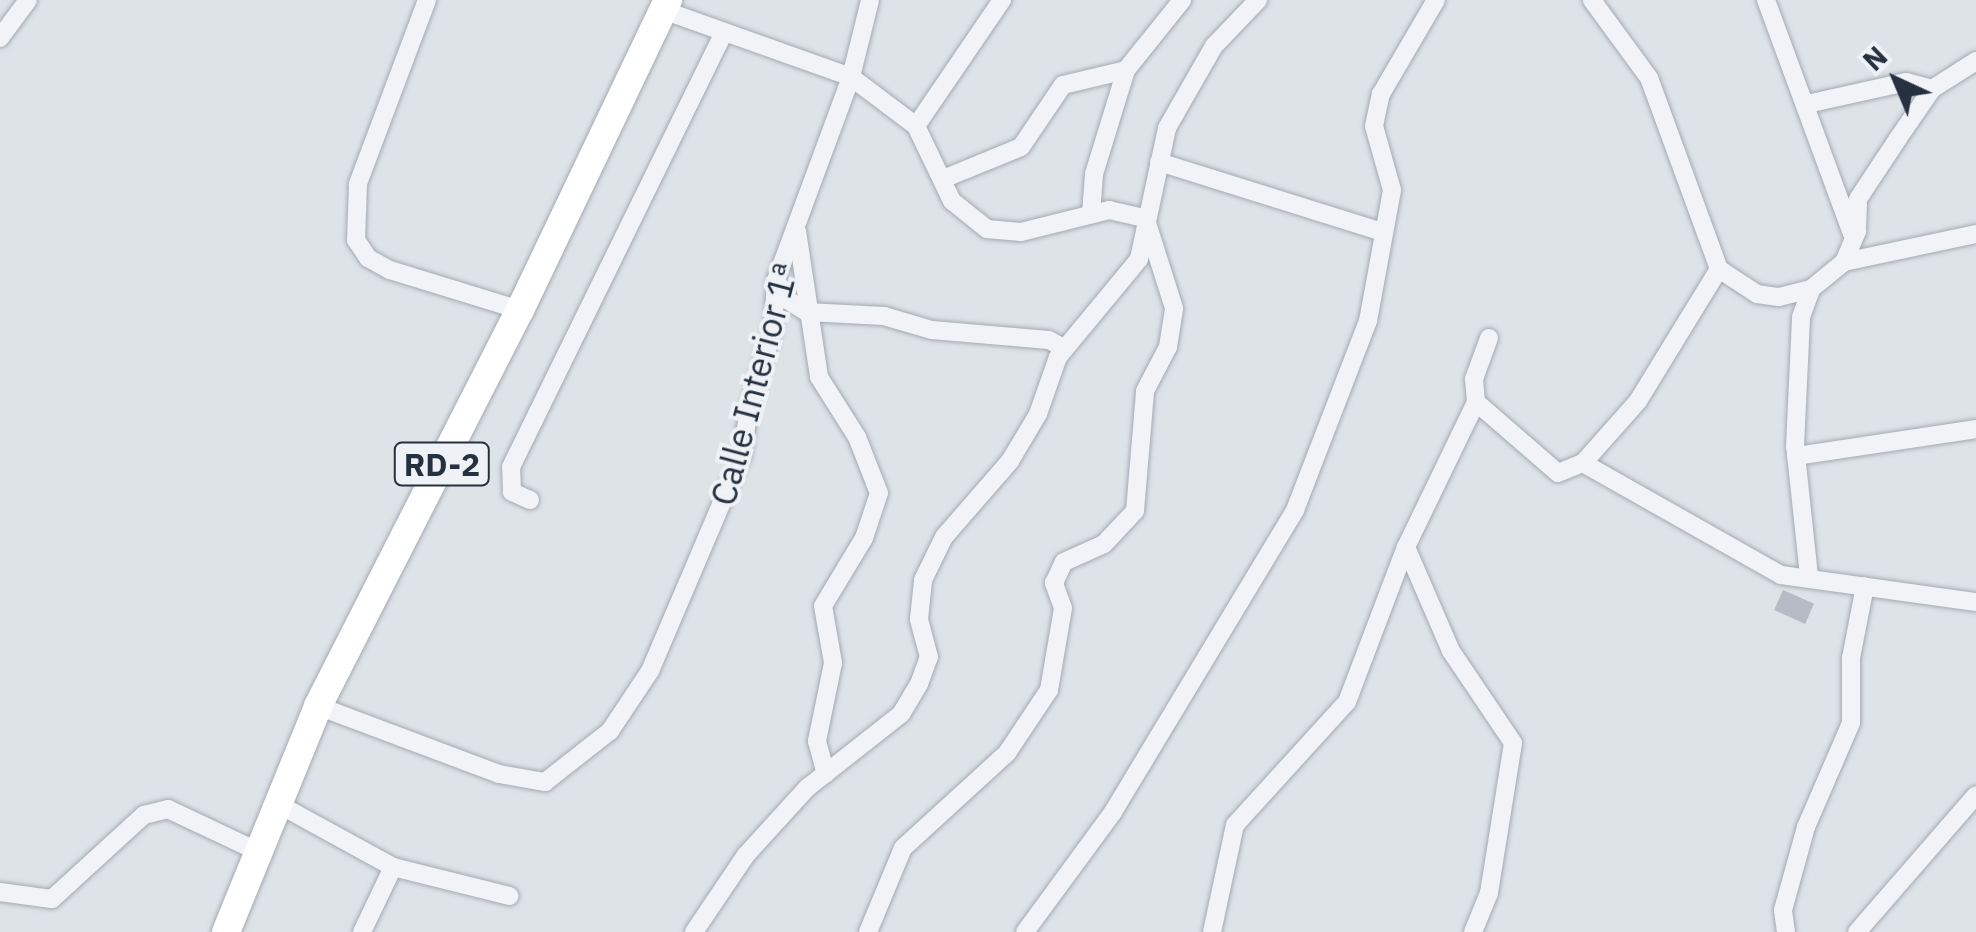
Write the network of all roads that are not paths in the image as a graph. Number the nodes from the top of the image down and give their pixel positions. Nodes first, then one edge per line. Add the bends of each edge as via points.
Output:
1 (28, 0) edge
2 (427, 0) edge
3 (870, 0) edge
4 (1002, 0) edge
5 (1182, 0) edge
6 (1258, 0) edge
7 (1436, 0) edge
8 (1592, 0) edge
9 (1766, 0) edge
10 (666, 5) edge
11 (724, 32) junction
12 (0, 38) edge
13 (1976, 61) edge
14 (1126, 70) junction
15 (850, 77) junction
16 (1932, 89) junction
17 (1808, 104) junction
18 (916, 126) junction
19 (1159, 162) junction
20 (943, 179) junction
21 (1091, 214) junction
22 (1145, 218) junction
23 (796, 231) junction
24 (1383, 232) junction
25 (1976, 234) edge
26 (1854, 239) junction
27 (1844, 262) junction
28 (1719, 268) junction
29 (776, 280) junction
30 (1811, 289) junction
31 (520, 310) junction
32 (808, 312) junction
33 (1488, 338) dead end
34 (1066, 349) junction
35 (1476, 402) junction
36 (1976, 430) edge
37 (1796, 456) junction
38 (1584, 463) junction
39 (530, 500) dead end
40 (1406, 547) junction
41 (1810, 576) junction
42 (1865, 586) junction
43 (1976, 602) edge
44 (318, 706) junction
45 (826, 774) junction
46 (1976, 795) edge
47 (278, 804) junction
48 (259, 852) junction
49 (393, 867) junction
50 (0, 892) edge
51 (509, 896) dead end
52 (226, 932) edge
53 (362, 932) edge
54 (694, 932) edge
55 (868, 932) edge
56 (1025, 932) edge
57 (1212, 932) edge
58 (1472, 932) edge
59 (1786, 932) edge
60 (1857, 932) edge

1 - 12 street
2 - 31 street via 358,184 356,240 368,258 390,270
3 - 15 street, Calle Interior 1ª
4 - 18 street
5 - 14 street
6 - 19 street via 1214,46 1167,128
7 - 24 street via 1382,94 1374,126 1392,190
8 - 28 street via 1649,78
9 - 17 street
10 - 11 street
10 - 31 main road, RD-2
11 - 15 street
11 - 39 street via 511,468 512,492
13 - 16 street
14 - 20 street via 1063,85 1021,146
14 - 21 street via 1094,174
15 - 18 street
15 - 23 street, Calle Interior 1ª
16 - 17 street via 1906,82
16 - 26 street via 1858,199
17 - 26 street
18 - 20 street
19 - 22 street
19 - 24 street
20 - 21 street via 964,217 987,229 1021,232
21 - 22 street via 1109,210
22 - 34 street via 1139,259
22 - 55 street via 1174,308 1168,347 1145,391 1135,511 1104,544 1064,562 1054,583 1064,608 1049,690 1008,753 903,848
23 - 29 street, Calle Interior 1ª
23 - 32 street
24 - 56 street via 1368,321 1295,510 1114,812
25 - 27 street
26 - 27 street
27 - 30 street
28 - 30 street via 1757,294
28 - 38 street via 1638,401
29 - 32 street via 786,299
29 - 44 street, Calle Interior 1ª via 773,330 730,487 650,671 610,732 545,782 499,774
30 - 37 street via 1801,316
31 - 44 main road, RD-2
32 - 34 street via 884,316 932,330 1049,340
32 - 45 street via 819,377 857,437 880,493 864,538 823,606 833,662 817,740
33 - 35 street via 1474,379
34 - 45 street via 1010,462 944,537 924,580 919,618 929,658 919,684 900,714
35 - 38 street via 1558,473
35 - 40 street
36 - 37 street
37 - 41 street
38 - 41 street via 1780,575
40 - 57 street via 1346,702 1235,825
40 - 58 street via 1451,651 1513,743 1489,893
41 - 42 street
42 - 43 street
42 - 59 street via 1851,658 1850,723 1806,828 1783,910
44 - 47 main road, RD-2
45 - 54 street via 746,855
46 - 60 street
47 - 48 main road, RD-2
47 - 49 street
48 - 50 street via 168,809 144,816 52,900
48 - 52 main road, RD-2
49 - 51 street
49 - 53 street

